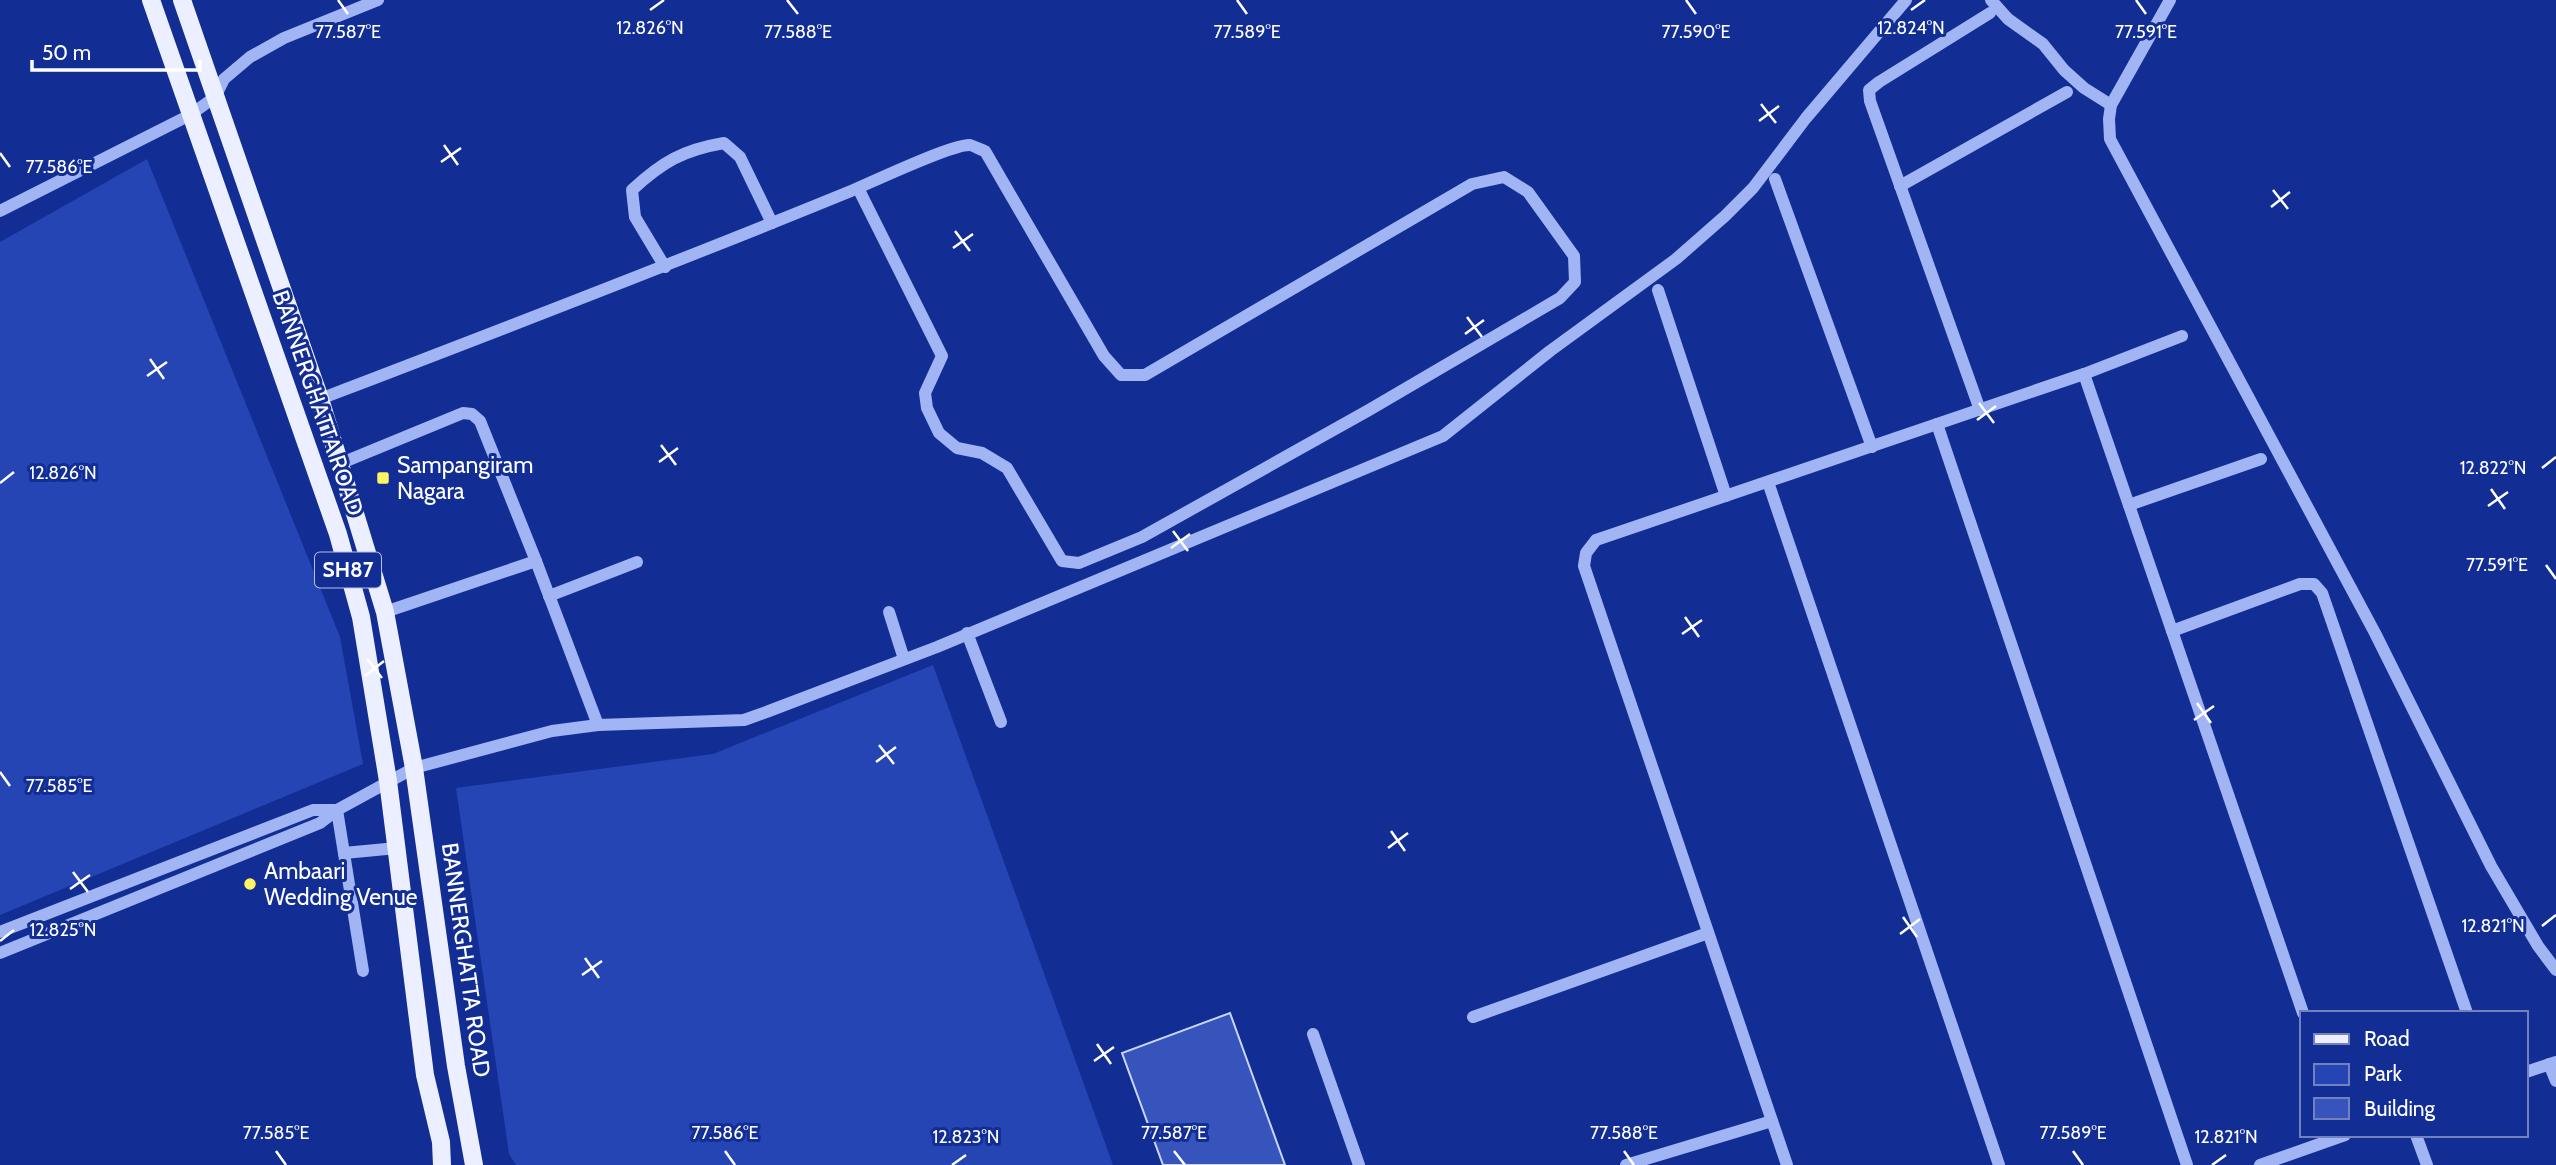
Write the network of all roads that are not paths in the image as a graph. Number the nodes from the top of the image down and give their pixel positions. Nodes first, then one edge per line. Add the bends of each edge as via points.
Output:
1 (151, 0) edge
2 (182, 0) edge
3 (378, 0) edge
4 (1906, 0) edge
5 (2170, 0) edge
6 (1990, 6) edge
7 (2067, 92) dead end
8 (215, 97) junction
9 (2111, 105) junction
10 (190, 115) junction
11 (1775, 179) dead end
12 (1900, 186) junction
13 (858, 188) junction
14 (0, 211) edge
15 (772, 223) junction
16 (665, 267) junction
17 (1658, 290) dead end
18 (2182, 336) dead end
19 (2084, 374) junction
20 (320, 399) junction
21 (1980, 410) junction
22 (1937, 424) junction
23 (1872, 447) junction
24 (2261, 459) dead end
25 (339, 464) junction
26 (346, 481) junction
27 (1768, 482) junction
28 (322, 489) junction
29 (1726, 496) junction
30 (2129, 505) junction
31 (536, 561) junction
32 (637, 562) dead end
33 (550, 596) junction
34 (385, 612) junction
35 (889, 612) dead end
36 (2172, 631) junction
37 (967, 634) junction
38 (904, 659) junction
39 (1001, 722) dead end
40 (598, 725) junction
41 (414, 768) junction
42 (388, 781) junction
43 (337, 810) junction
44 (397, 848) junction
45 (344, 853) junction
46 (0, 932) edge
47 (1708, 933) junction
48 (0, 953) edge
49 (2556, 970) edge
50 (363, 971) dead end
51 (2302, 1011) edge
52 (2466, 1011) edge
53 (1473, 1017) dead end
54 (1313, 1034) dead end
55 (2553, 1063) edge
56 (2528, 1071) edge
57 (2556, 1081) edge
58 (1772, 1121) junction
59 (2339, 1137) edge
60 (2417, 1137) edge
61 (442, 1165) edge
62 (474, 1165) edge
63 (1359, 1165) edge
64 (1626, 1165) edge
65 (1787, 1165) edge
66 (1999, 1165) edge
67 (2187, 1165) edge
68 (2260, 1165) edge
69 (2427, 1165) edge

1 - 10 main road, BANNERGHATTA ROAD / SH87
2 - 8 main road, BANNERGHATTA ROAD / SH87
3 - 8 street via 284,38 250,57 224,79
4 - 37 street via 1725,216 1676,260 1443,436
5 - 9 street
6 - 9 street via 2043,44 2084,88
6 - 12 street via 1869,90
7 - 12 street
8 - 10 street
8 - 20 main road, BANNERGHATTA ROAD / SH87
9 - 49 street via 2110,139 2117,155 2375,633 2491,866
10 - 14 street
10 - 28 main road, BANNERGHATTA ROAD / SH87
11 - 23 street
12 - 21 street
13 - 13 street via 946,151 970,145 985,152 1104,356 1121,375 1145,375 1472,184 1504,177 1528,192 1574,256 1575,282 1560,298 1142,537 1079,563 1062,561 1007,468 982,453 957,448 939,433 925,393 942,356
13 - 15 street
15 - 16 street
15 - 16 street via 740,157 724,143 698,148 659,166 632,190 635,217
16 - 20 street
17 - 29 street
18 - 19 street
19 - 21 street
19 - 30 street
20 - 25 main road, BANNERGHATTA ROAD / SH87
21 - 22 street
22 - 23 street
22 - 67 street
23 - 27 street
24 - 30 street
25 - 26 main road, BANNERGHATTA ROAD / SH87
25 - 31 street via 463,413 472,414 480,421
26 - 28 main road
26 - 34 main road, BANNERGHATTA ROAD / SH87
27 - 29 street
27 - 66 street
28 - 42 main road, BANNERGHATTA ROAD / SH87 via 361,617
29 - 47 street via 1596,540 1586,552 1584,566
30 - 36 street
31 - 33 street
31 - 34 street
32 - 33 street
33 - 40 street
34 - 41 main road, BANNERGHATTA ROAD / SH87
35 - 38 street
36 - 51 street
36 - 52 street via 2300,584 2314,584 2322,593
37 - 38 street
37 - 39 street
38 - 40 street via 744,720
40 - 41 street via 552,731
41 - 42 street
41 - 62 main road, BANNERGHATTA ROAD / SH87
42 - 43 street
42 - 44 main road, BANNERGHATTA ROAD / SH87
43 - 45 street
43 - 46 street via 313,810
43 - 48 street via 320,823
44 - 45 street
44 - 61 main road, BANNERGHATTA ROAD / SH87 via 425,1075
45 - 50 street
47 - 53 street
47 - 58 street
54 - 63 street
55 - 56 street
55 - 57 street
58 - 64 street
58 - 65 street
59 - 68 street
60 - 69 street

